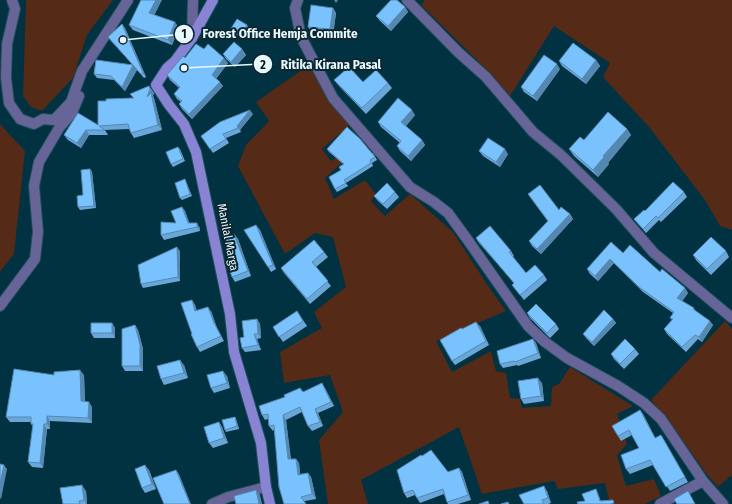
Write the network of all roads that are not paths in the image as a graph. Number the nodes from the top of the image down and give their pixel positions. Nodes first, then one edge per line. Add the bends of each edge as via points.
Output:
1 (12, 0) edge
2 (128, 0) edge
3 (193, 0) edge
4 (213, 0) edge
5 (298, 0) edge
6 (407, 0) edge
7 (192, 38) junction
8 (82, 71) junction
9 (0, 306) edge
10 (732, 318) edge
11 (703, 481) junction
12 (266, 487) junction
13 (212, 504) edge
14 (270, 504) edge
15 (660, 504) edge
16 (723, 504) edge

1 - 8 street via 15,9 7,44 6,78 10,103 20,119 34,124 43,119 54,120 71,102
2 - 8 street
3 - 7 street
4 - 7 street, Manilal Marga
5 - 11 street via 295,8 300,36 333,98 410,187 448,213 528,326 566,358 644,403 661,419
6 - 10 street via 486,77 534,132 616,209 654,253
7 - 12 street, Manilal Marga via 156,85 184,124 196,152 230,314 234,352 261,443
8 - 9 street via 78,98 72,113 59,128 39,162 34,186 38,232 35,259
11 - 15 street
11 - 16 street
12 - 13 street
12 - 14 street, Manilal Marga

